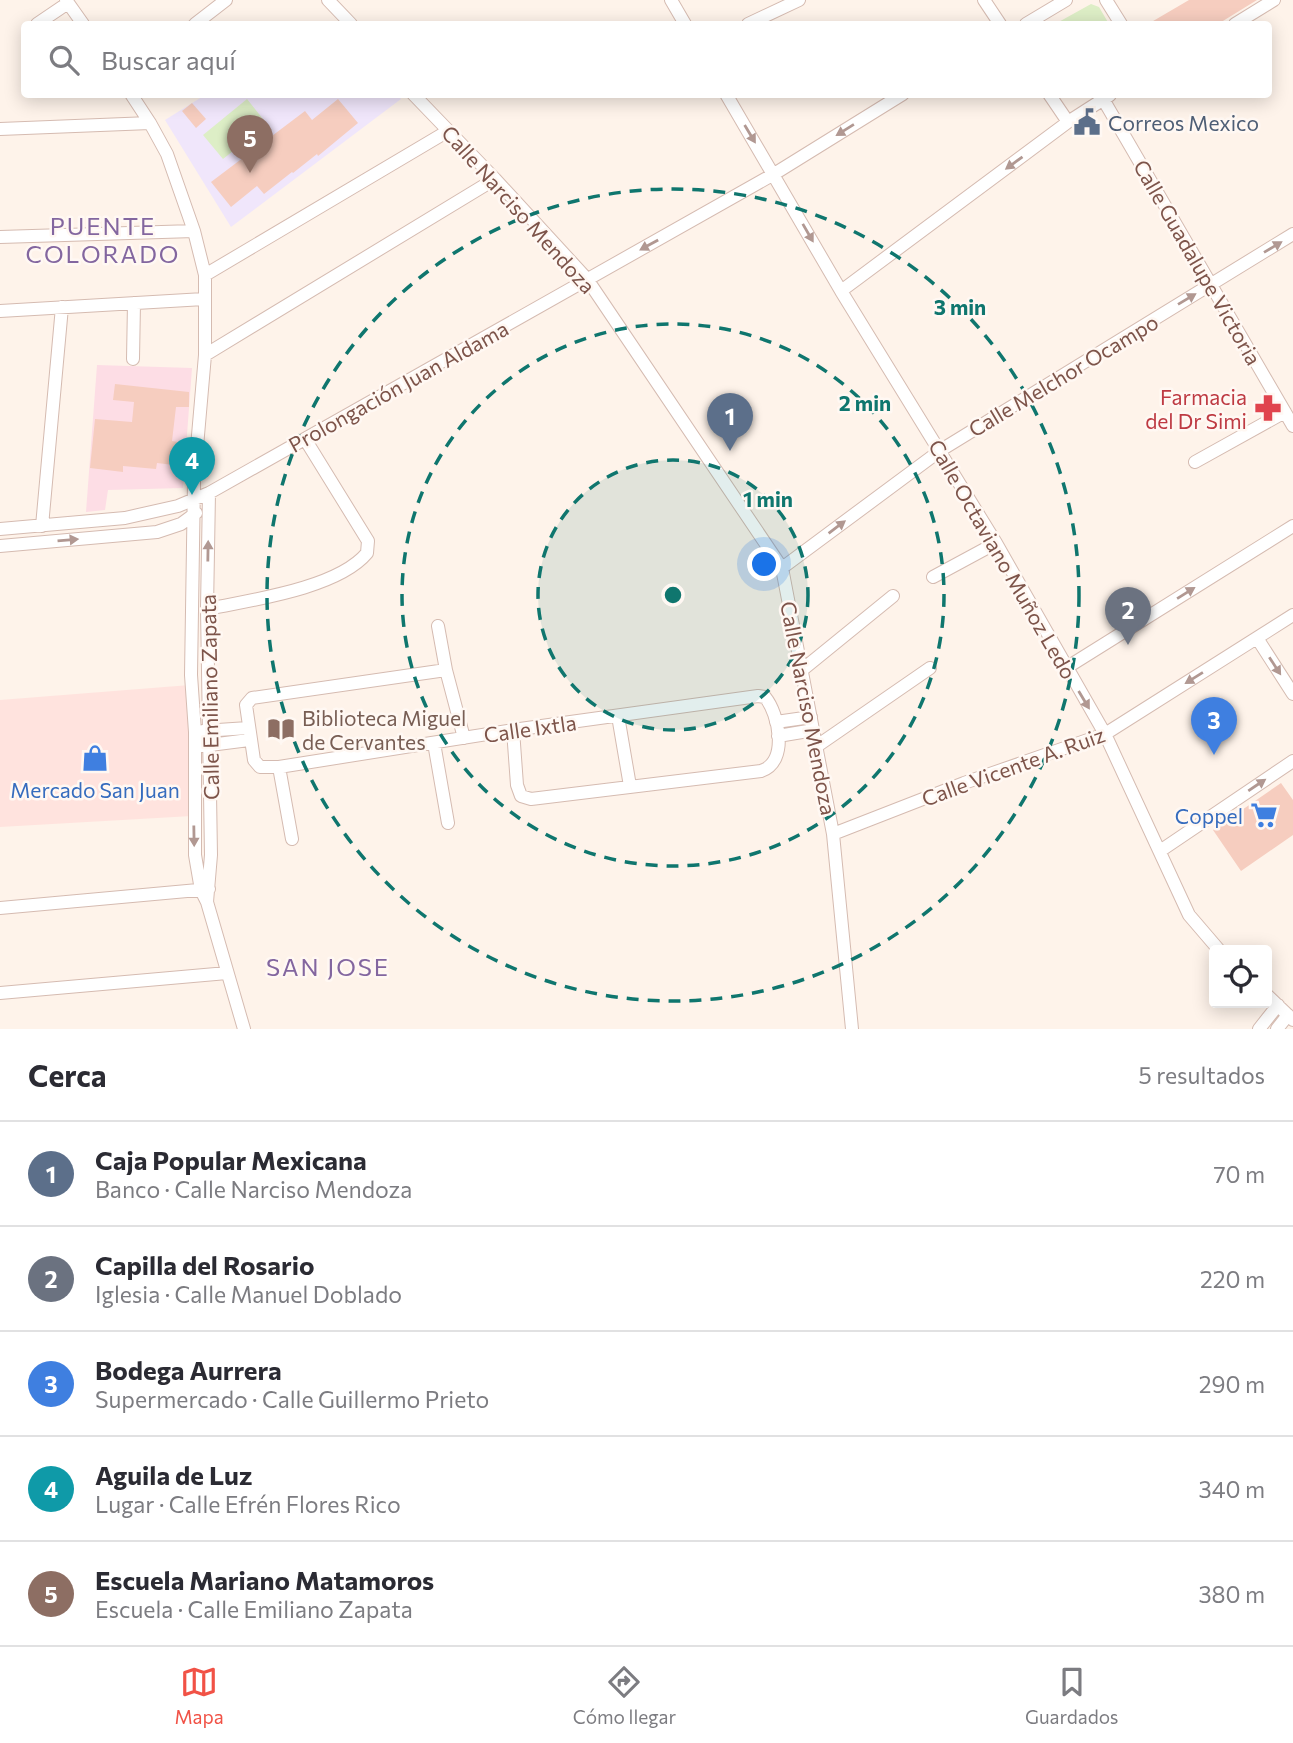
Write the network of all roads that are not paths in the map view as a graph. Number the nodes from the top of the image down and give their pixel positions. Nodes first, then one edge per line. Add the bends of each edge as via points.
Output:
1 (226, 0) edge
2 (671, 0) edge
3 (799, 0) edge
4 (984, 0) edge
5 (1106, 0) edge
6 (1274, 0) edge
7 (331, 1) edge
8 (1061, 1) edge
9 (67, 2) edge
10 (41, 21) edge
11 (80, 21) edge
12 (199, 21) edge
13 (348, 21) edge
14 (683, 21) edge
15 (754, 21) edge
16 (998, 21) edge
17 (1031, 21) edge
18 (1119, 21) edge
19 (1240, 21) edge
20 (134, 98) edge
21 (417, 98) edge
22 (728, 98) edge
23 (897, 98) edge
24 (1052, 98) edge
25 (1105, 98) edge
26 (1108, 98) edge
27 (1068, 122) junction
28 (150, 123) junction
29 (0, 129) edge
30 (448, 131) junction
31 (774, 174) junction
32 (495, 179) junction
33 (194, 230) junction
34 (1293, 234) edge
35 (0, 237) edge
36 (205, 275) junction
37 (587, 279) junction
38 (1211, 284) junction
39 (841, 291) junction
40 (204, 299) junction
41 (134, 303) junction
42 (62, 307) junction
43 (0, 311) edge
44 (205, 355) junction
45 (132, 359) dead end
46 (1285, 412) junction
47 (1293, 426) edge
48 (305, 439) junction
49 (940, 450) junction
50 (1195, 462) dead end
51 (194, 481) junction
52 (209, 492) junction
53 (194, 499) junction
54 (194, 516) junction
55 (42, 526) junction
56 (1293, 526) edge
57 (0, 529) edge
58 (996, 543) junction
59 (0, 546) edge
60 (782, 568) junction
61 (933, 576) dead end
62 (893, 596) dead end
63 (207, 609) junction
64 (1293, 615) edge
65 (438, 626) dead end
66 (1257, 638) junction
67 (930, 668) dead end
68 (1066, 668) junction
69 (446, 670) junction
70 (802, 670) junction
71 (1293, 694) edge
72 (618, 716) junction
73 (811, 717) junction
74 (776, 722) junction
75 (513, 730) junction
76 (814, 730) junction
77 (209, 731) junction
78 (195, 732) junction
79 (248, 734) junction
80 (1105, 734) junction
81 (778, 736) junction
82 (464, 738) junction
83 (434, 743) junction
84 (194, 746) junction
85 (210, 746) junction
86 (817, 746) junction
87 (1293, 761) edge
88 (279, 767) junction
89 (630, 786) junction
90 (448, 822) dead end
91 (833, 834) junction
92 (292, 839) dead end
93 (1160, 851) junction
94 (206, 894) junction
95 (0, 908) edge
96 (1215, 945) edge
97 (227, 973) junction
98 (0, 993) edge
99 (1272, 1000) edge
100 (1278, 1005) junction
101 (1291, 1018) edge
102 (244, 1029) edge
103 (852, 1029) edge
104 (1259, 1029) edge
105 (1277, 1029) edge

1 - 12 street
2 - 14 street
3 - 15 street
4 - 16 street
5 - 18 street
6 - 19 street
7 - 13 street
8 - 17 street
9 - 10 street
9 - 11 street
20 - 28 street, Calle Emiliano Zapata
21 - 30 street, Calle Narciso Mendoza
22 -> 31 street, Calle Octaviano Muñoz Ledo
23 -> 31 street, Prolongación Juan Aldama
24 - 27 street
25 - 27 street
26 - 38 street, Calle Guadalupe Victoria
27 -> 39 street
28 - 29 street
28 - 33 street, Calle Emiliano Zapata via 167,154
30 - 32 street, Calle Narciso Mendoza
30 - 36 street
31 -> 37 street, Prolongación Juan Aldama
31 -> 39 street, Calle Octaviano Muñoz Ledo
32 - 37 street, Calle Narciso Mendoza
32 - 44 street
33 - 35 street
33 - 36 street, Calle Emiliano Zapata
38 -> 34 street, Calle Melchor Ocampo
36 - 40 street, Calle Emiliano Zapata
37 - 48 street, Prolongación Juan Aldama
37 - 60 street, Calle Narciso Mendoza
38 - 46 street, Calle Guadalupe Victoria
49 -> 38 street, Calle Melchor Ocampo
39 - 49 street, Calle Octaviano Muñoz Ledo
40 - 41 street
40 - 44 street, Calle Emiliano Zapata
41 - 42 street
41 - 45 street
42 - 43 street
42 - 55 street
44 - 51 street, Calle Emiliano Zapata
46 - 47 street, Calle Guadalupe Victoria
46 - 50 street
48 - 52 street, Prolongación Juan Aldama
48 - 63 street via 369,541 367,553 345,573
49 - 58 street, Calle Octaviano Muñoz Ledo
60 -> 49 street, Calle Melchor Ocampo
51 - 52 street
51 - 53 street, Calle Emiliano Zapata
52 - 53 street, Prolongación Juan Aldama
52 - 54 street, Prolongación Juan Aldama
63 -> 52 street, Calle Emiliano Zapata
53 - 54 street, Calle Emiliano Zapata
53 - 55 street, Prolongación Juan Aldama via 125,518
59 -> 54 street via 156,532
54 - 78 street, Calle Emiliano Zapata via 191,675
55 - 57 street, Prolongación Juan Aldama
68 -> 56 street
58 - 61 street
58 - 68 street, Calle Octaviano Muñoz Ledo
60 - 70 street, Calle Narciso Mendoza
62 - 70 street
63 - 77 street, Calle Emiliano Zapata
64 - 66 street, Calle Vicente A. Ruiz
65 - 69 street
66 -> 71 street
66 -> 80 street, Calle Vicente A. Ruiz
67 - 86 street
68 -> 80 street, Calle Octaviano Muñoz Ledo
69 - 79 street via 258,696 246,705
69 - 82 street
70 - 73 street, Calle Narciso Mendoza
72 - 74 street, Calle Ixtla via 765,697
72 - 75 street, Calle Ixtla
72 - 89 street
73 - 74 street
73 - 76 street, Calle Narciso Mendoza
74 - 81 street
75 - 82 street, Calle Ixtla
75 - 89 street via 521,796 531,799
76 - 81 street
76 - 86 street, Calle Narciso Mendoza
77 - 78 street
77 - 79 street
77 - 85 street, Calle Emiliano Zapata
78 - 84 street, Calle Emiliano Zapata
79 - 85 street
79 - 88 street, Calle Ixtla via 256,764
80 - 91 street, Calle Vicente A. Ruiz
80 - 93 street, Calle Octaviano Muñoz Ledo
81 - 89 street via 772,764 761,771
82 - 83 street, Calle Ixtla
83 - 88 street, Calle Ixtla
83 - 90 street
84 - 85 street
84 -> 94 street, Calle Emiliano Zapata via 194,847
85 - 94 street, Calle Emiliano Zapata
86 - 91 street, Calle Narciso Mendoza
93 -> 87 street
88 - 92 street
91 - 103 street, Calle Narciso Mendoza
93 - 96 street, Calle Octaviano Muñoz Ledo via 1189,915
94 - 95 street
94 - 97 street, Calle Emiliano Zapata
97 - 98 street
97 - 102 street, Calle Emiliano Zapata
99 - 100 street
100 - 101 street
100 - 104 street
101 - 105 street

